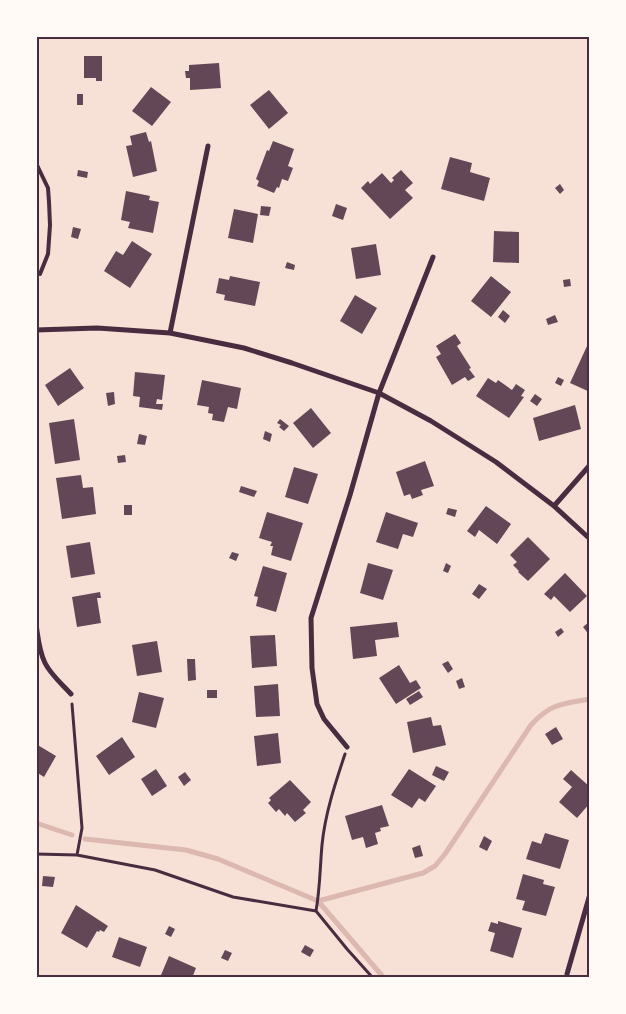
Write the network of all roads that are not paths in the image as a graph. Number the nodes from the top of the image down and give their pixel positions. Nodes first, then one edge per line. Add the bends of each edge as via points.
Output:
1 (208, 146) dead end
2 (36, 163) edge
3 (433, 257) dead end
4 (40, 274) dead end
5 (36, 330) edge
6 (170, 333) junction
7 (379, 393) junction
8 (590, 465) edge
9 (554, 506) junction
10 (590, 539) edge
11 (36, 624) edge
12 (71, 694) road end
13 (347, 747) road end
14 (590, 894) edge
15 (567, 974) dead end

1 - 6 street
2 - 4 lane via 48,188 50,225 48,254
3 - 7 street
5 - 6 street via 96,328
6 - 7 street via 244,348
7 - 9 street via 473,447
7 - 13 street via 311,618 317,704 324,719
8 - 9 street
9 - 10 street
11 - 12 street via 46,664
14 - 15 street

